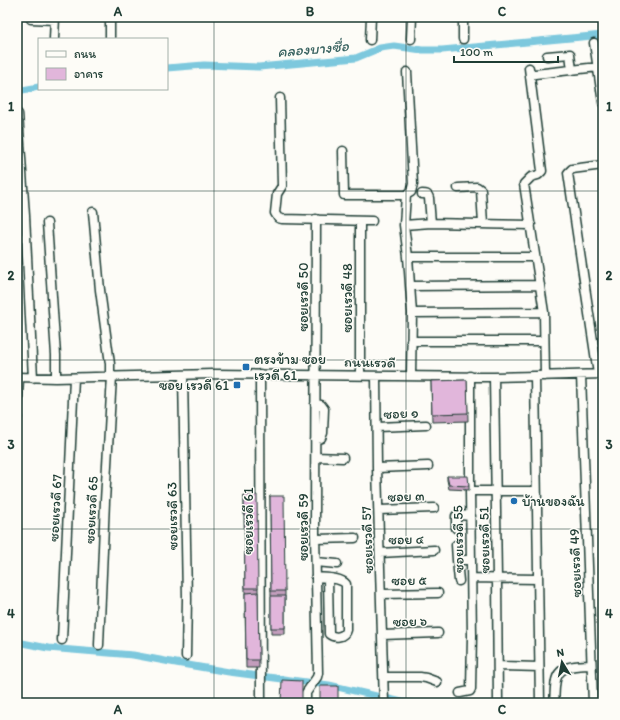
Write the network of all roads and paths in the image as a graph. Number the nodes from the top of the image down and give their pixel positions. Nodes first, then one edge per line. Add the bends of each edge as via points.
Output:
1 (110, 17) edge
2 (371, 17) edge
3 (412, 17) edge
4 (463, 17) edge
5 (55, 18) edge
6 (31, 19) dead end
7 (54, 38) edge
8 (110, 38) edge
9 (412, 39) dead end
10 (463, 39) dead end
11 (370, 40) dead end
12 (594, 43) dead end
13 (548, 56) dead end
14 (598, 67) junction
15 (529, 68) dead end
16 (572, 70) junction
17 (407, 72) dead end
18 (535, 74) dead end
19 (280, 98) dead end
20 (603, 103) edge
21 (18, 114) edge
22 (343, 151) dead end
23 (603, 165) edge
24 (458, 188) dead end
25 (422, 194) dead end
26 (406, 195) junction
27 (93, 212) dead end
28 (316, 219) junction
29 (360, 221) junction
30 (372, 221) dead end
31 (47, 223) dead end
32 (431, 223) junction
33 (483, 224) junction
34 (404, 225) junction
35 (531, 225) junction
36 (535, 257) junction
37 (408, 258) junction
38 (540, 285) junction
39 (410, 286) junction
40 (544, 312) junction
41 (412, 313) junction
42 (411, 341) junction
43 (544, 341) junction
44 (260, 374) junction
45 (581, 374) junction
46 (600, 374) edge
47 (183, 375) junction
48 (316, 375) junction
49 (360, 375) junction
50 (111, 376) junction
51 (376, 376) junction
52 (410, 376) junction
53 (470, 376) junction
54 (535, 376) junction
55 (545, 376) junction
56 (18, 377) edge
57 (494, 377) junction
58 (33, 378) junction
59 (56, 378) junction
60 (74, 378) junction
61 (17, 418) edge
62 (426, 425) dead end
63 (377, 427) junction
64 (316, 457) junction
65 (343, 458) dead end
66 (428, 466) dead end
67 (377, 468) junction
68 (470, 491) junction
69 (536, 491) junction
70 (496, 492) junction
71 (434, 508) dead end
72 (379, 510) junction
73 (471, 516) junction
74 (456, 528) dead end
75 (355, 538) dead end
76 (316, 540) junction
77 (456, 545) dead end
78 (434, 550) dead end
79 (380, 552) junction
80 (457, 560) junction
81 (471, 560) junction
82 (316, 562) junction
83 (337, 564) dead end
84 (316, 577) junction
85 (328, 578) junction
86 (472, 578) junction
87 (498, 579) junction
88 (538, 579) junction
89 (459, 581) dead end
90 (438, 593) dead end
91 (381, 594) junction
92 (438, 633) dead end
93 (382, 635) junction
94 (62, 640) dead end
95 (98, 645) dead end
96 (186, 656) dead end
97 (591, 665) junction
98 (498, 666) junction
99 (539, 667) junction
100 (384, 677) junction
101 (437, 682) dead end
102 (460, 693) dead end
103 (261, 703) edge
104 (306, 703) edge
105 (384, 703) edge
106 (498, 703) edge
107 (540, 703) edge
108 (554, 703) edge
109 (593, 703) edge

1 - 8 street
2 - 11 street
3 - 9 street
4 - 10 street
5 - 6 street
5 - 7 street
12 - 14 street
13 - 16 street via 570,54
14 - 16 street
14 - 20 street
15 - 35 street via 542,171 524,184
16 - 18 street
17 - 26 street via 413,184 411,192
19 - 28 street via 282,186 277,194 275,213 282,219
21 - 58 street
22 - 26 street via 344,195
23 - 46 street via 572,169 568,173
24 - 33 street via 477,187 481,190
25 - 32 street via 428,195 429,198
26 - 34 street
27 - 50 street, ซอยเรวดี 65
28 - 29 street
28 - 48 street, ซอยเรวดี 50
29 - 30 street
29 - 49 street, ซอยเรวดี 48
31 - 59 street
32 - 33 street
32 - 34 street
33 - 35 street
34 - 37 street
35 - 36 street
36 - 37 street
36 - 38 street
37 - 39 street
38 - 39 street
38 - 40 street
39 - 41 street
40 - 41 street
40 - 43 street
41 - 42 street
42 - 43 street
42 - 52 street
43 - 55 street
44 - 47 street, ถนนเรวดี
44 - 48 street, ถนนเรวดี
44 - 103 street, ซอยเรวดี 61
45 - 46 street, ถนนเรวดี
45 - 55 street, ถนนเรวดี
45 - 97 street, ซอยเรวดี 49
47 - 50 street, ถนนเรวดี
47 - 96 street, ซอยเรวดี 63
48 - 49 street, ถนนเรวดี
48 - 64 street, ซอยเรวดี 59
49 - 51 street, ถนนเรวดี
50 - 60 street, ถนนเรวดี
50 - 95 street, ซอยเรวดี 65
51 - 52 street, ถนนเรวดี
51 - 63 street, ซอยเรวดี 57
52 - 53 street, ถนนเรวดี
53 - 57 street, ถนนเรวดี
53 - 68 street, ซอยเรวดี 55
54 - 55 street, ถนนเรวดี
54 - 57 street, ถนนเรวดี
54 - 69 street
56 - 58 street, ถนนเรวดี
56 - 61 street
57 - 70 street, ซอยเรวดี 51
58 - 59 street, ถนนเรวดี
59 - 60 street, ถนนเรวดี
60 - 94 street, ซอยเรวดี 67
62 - 63 street, ซอย ๑
63 - 67 street, ซอยเรวดี 57
64 - 65 street
64 - 76 street, ซอยเรวดี 59
66 - 67 street
67 - 72 street, ซอยเรวดี 57
68 - 70 street
68 - 73 street, ซอยเรวดี 55
69 - 70 street
69 - 88 street
70 - 87 street, ซอยเรวดี 51
71 - 72 street, ซอย ๓
72 - 79 street, ซอยเรวดี 57
73 - 74 street via 456,516
73 - 81 street, ซอยเรวดี 55
75 - 76 street
76 - 82 street, ซอยเรวดี 59
77 - 80 street
78 - 79 street, ซอย ๔
79 - 91 street, ซอยเรวดี 57
80 - 81 street
80 - 89 street
81 - 86 street, ซอยเรวดี 55
82 - 83 street
82 - 84 street, ซอยเรวดี 59
84 - 85 street
84 - 104 street, ซอยเรวดี 59 via 318,672 306,693
85 - 85 street via 346,584 346,630 342,636 333,637 329,634
86 - 87 street
86 - 102 street, ซอยเรวดี 55 via 471,689
87 - 88 street
87 - 98 street, ซอยเรวดี 51
88 - 99 street
90 - 91 street, ซอย ๕
91 - 93 street, ซอยเรวดี 57
92 - 93 street, ซอย ๖
93 - 100 street, ซอยเรวดี 57
97 - 108 street via 571,667 559,673 556,678
97 - 109 street, ซอยเรวดี 49
98 - 99 street
98 - 106 street, ซอยเรวดี 51
99 - 107 street
100 - 101 street via 420,677
100 - 105 street, ซอยเรวดี 57

